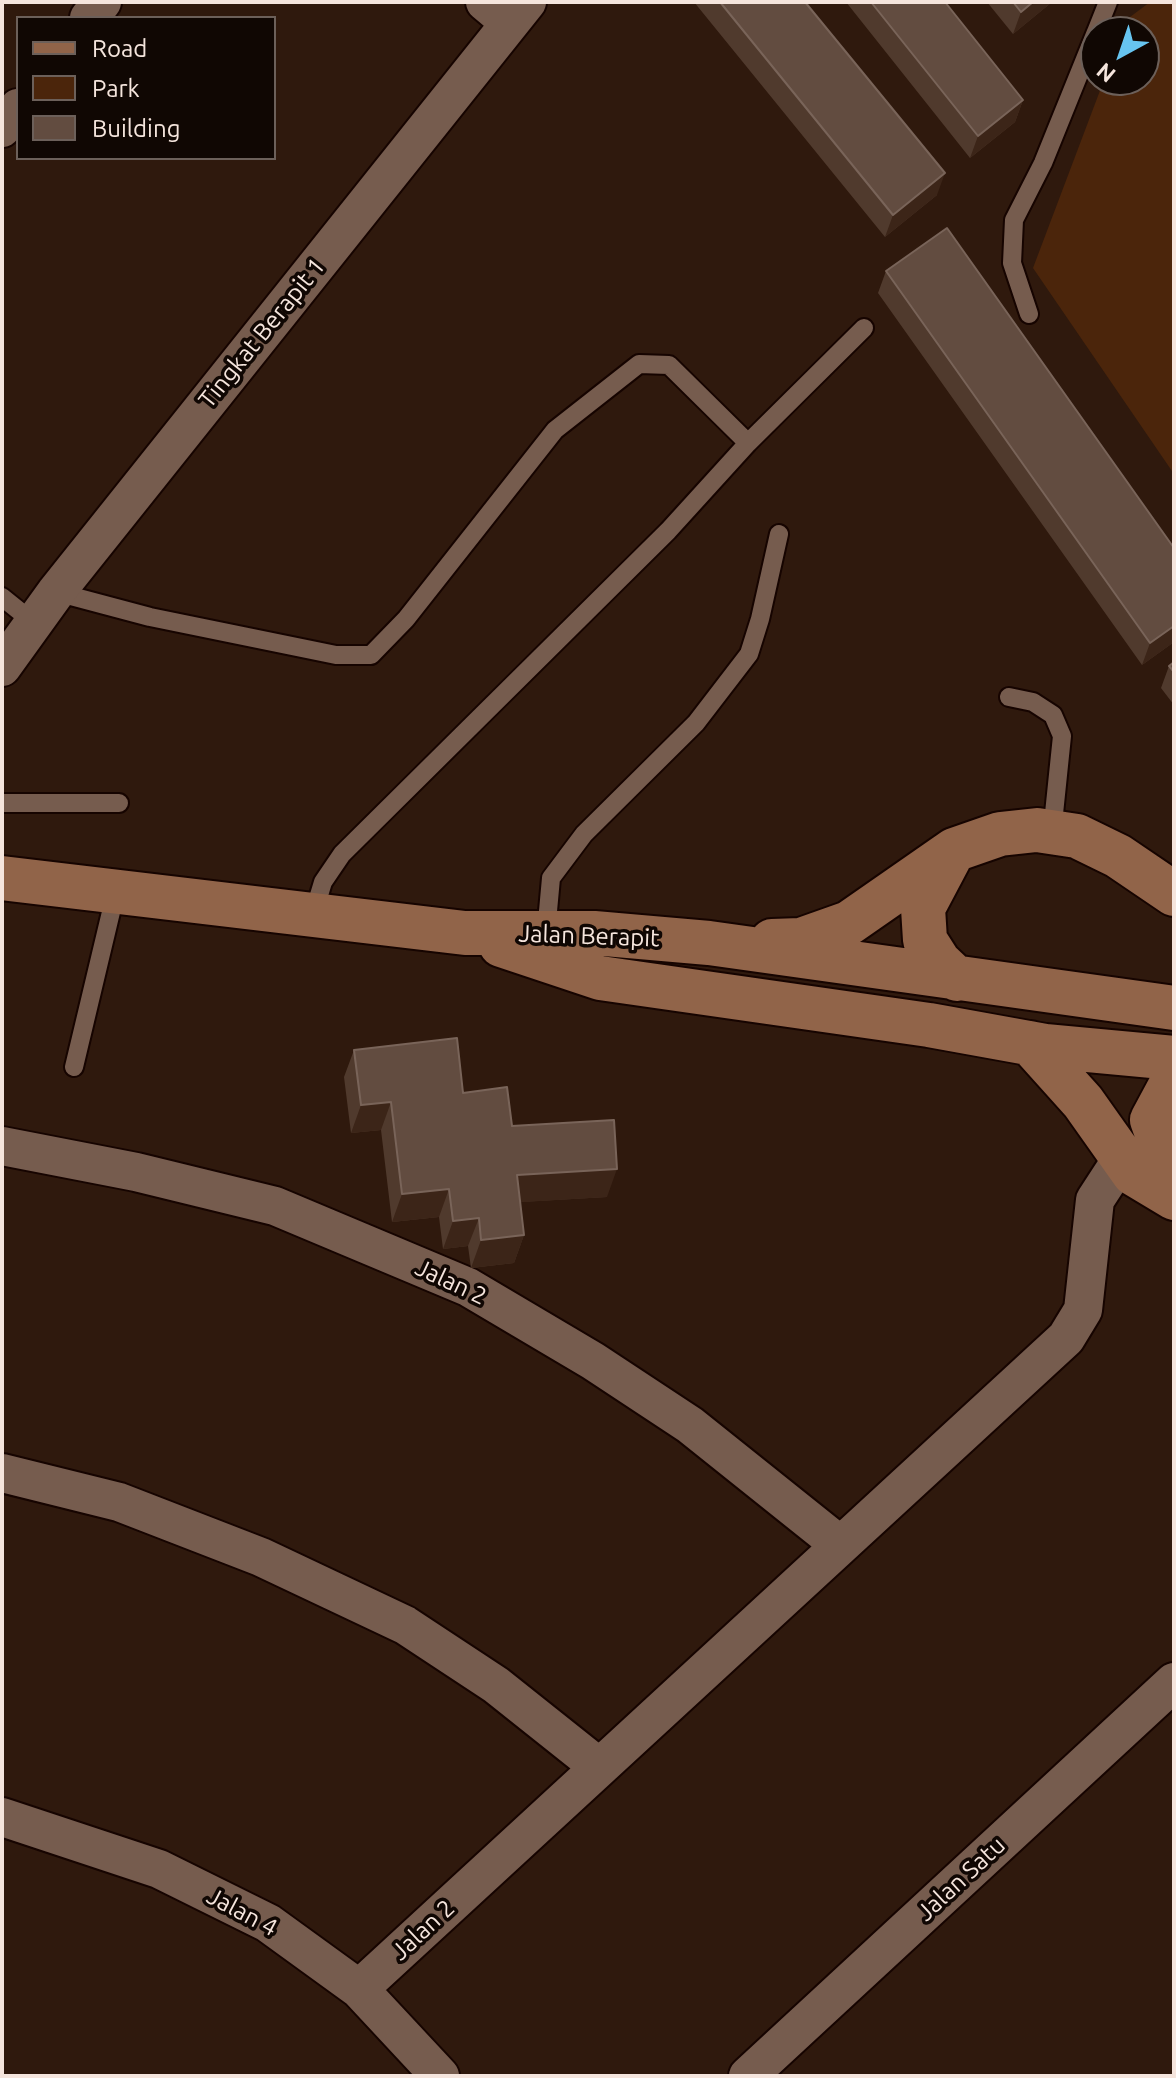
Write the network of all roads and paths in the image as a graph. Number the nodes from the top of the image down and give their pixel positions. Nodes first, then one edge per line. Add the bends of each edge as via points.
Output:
1 (508, 9) edge
2 (1080, 72) edge
3 (16, 110) edge
4 (2, 128) edge
5 (1029, 314) dead end
6 (864, 328) dead end
7 (748, 443) junction
8 (779, 534) dead end
9 (56, 592) junction
10 (2, 597) edge
11 (33, 622) junction
12 (2, 667) edge
13 (1009, 697) dead end
14 (2, 803) edge
15 (119, 803) dead end
16 (1052, 833) junction
17 (954, 850) junction
18 (2, 878) edge
19 (116, 891) junction
20 (1174, 894) edge
21 (313, 915) junction
22 (465, 933) junction
23 (546, 933) junction
24 (709, 943) junction
25 (957, 979) junction
26 (1174, 1008) edge
27 (1030, 1043) junction
28 (1174, 1058) edge
29 (74, 1067) dead end
30 (1174, 1079) edge
31 (2, 1146) edge
32 (1121, 1160) junction
33 (1174, 1166) edge
34 (1174, 1198) edge
35 (2, 1473) edge
36 (840, 1545) junction
37 (1174, 1682) edge
38 (599, 1767) junction
39 (2, 1817) edge
40 (359, 1989) junction
41 (440, 2076) edge
42 (748, 2076) edge

1 - 9 street, Tingkat Berapit 1
2 - 5 lane via 1014,220 1012,263
3 - 4 street
6 - 7 lane
7 - 9 lane via 669,365 639,364 555,430 406,619 371,655 336,655
7 - 21 lane via 668,531 342,854 323,882
8 - 23 lane via 749,654 696,723 584,834 551,878
9 - 11 street, Tingkat Berapit 1
10 - 11 lane
11 - 12 street, Tingkat Berapit 1
13 - 16 lane via 1033,702 1053,715 1062,736
14 - 15 lane
16 - 17 main road via 1000,834
16 - 20 main road via 1077,836 1118,856
17 - 24 main road via 849,923 801,940
17 - 25 main road via 923,908 925,940
18 - 19 main road, Jalan Berapit
19 - 21 main road, Jalan Berapit
19 - 29 lane
21 - 22 main road, Jalan Berapit
22 - 23 main road, Jalan Berapit
22 - 27 main road via 600,978
23 - 24 main road, Jalan Berapit
24 - 25 main road, Jalan Berapit
25 - 26 main road, Jalan Berapit
27 - 28 main road
27 - 32 main road via 1083,1102
30 - 33 main road via 1152,1120
31 - 36 street, Jalan 2 via 275,1206 468,1287 690,1425
32 - 34 main road
32 - 36 street, Jalan 2 via 1095,1200 1083,1310 1066,1338
35 - 38 street via 119,1502 261,1557 405,1625 496,1685
36 - 38 street, Jalan 2
37 - 42 street, Jalan Satu
38 - 40 street, Jalan 2
39 - 40 street, Jalan 4 via 159,1869 268,1923
40 - 41 street, Jalan 4

